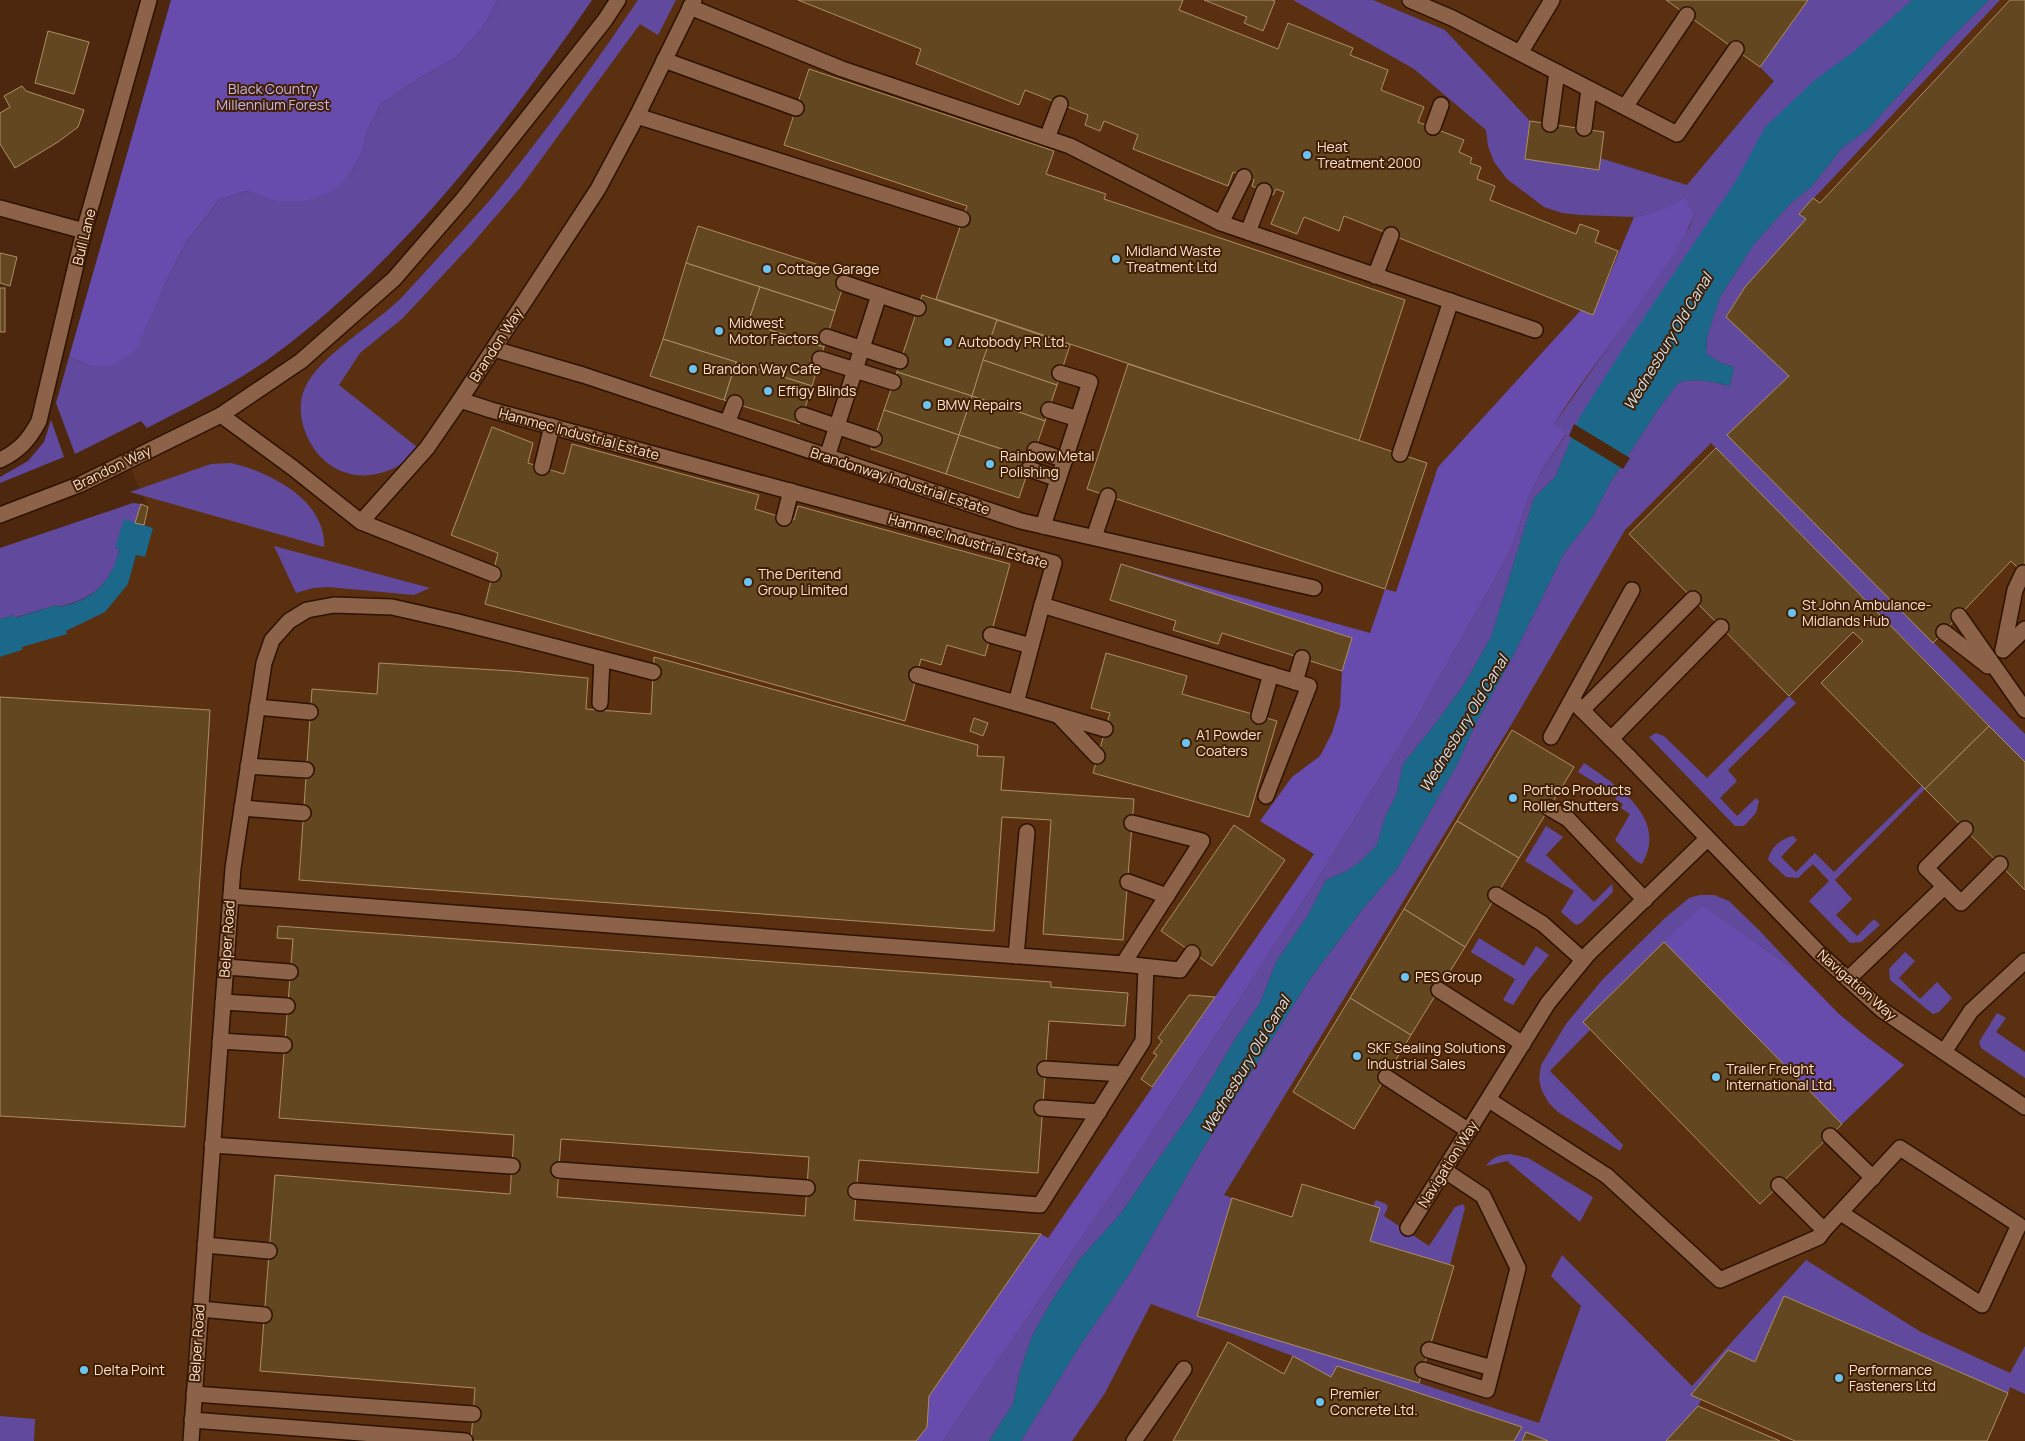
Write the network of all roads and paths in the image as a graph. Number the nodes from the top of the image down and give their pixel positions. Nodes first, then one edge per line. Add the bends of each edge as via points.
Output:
1 (149, 0) edge
2 (618, 0) edge
3 (1410, 0) edge
4 (1552, 0) edge
5 (692, 4) edge
6 (1687, 15) dead end
7 (1736, 49) dead end
8 (1520, 53) junction
9 (664, 60) junction
10 (1557, 72) junction
11 (1589, 89) junction
12 (1060, 104) dead end
13 (1441, 105) dead end
14 (1625, 107) junction
15 (796, 108) dead end
16 (637, 116) junction
17 (1550, 124) dead end
18 (1433, 128) dead end
19 (1584, 128) dead end
20 (1047, 138) junction
21 (1244, 177) dead end
22 (1264, 191) dead end
23 (0, 208) edge
24 (962, 219) dead end
25 (1220, 223) junction
26 (84, 231) junction
27 (1248, 232) junction
28 (1391, 235) dead end
29 (1375, 276) junction
30 (844, 283) dead end
31 (879, 295) junction
32 (1450, 301) junction
33 (918, 308) dead end
34 (1535, 330) dead end
35 (827, 337) dead end
36 (862, 348) junction
37 (494, 349) junction
38 (820, 358) dead end
39 (900, 361) dead end
40 (854, 370) junction
41 (1060, 374) dead end
42 (893, 382) dead end
43 (460, 400) junction
44 (735, 403) dead end
45 (1049, 410) dead end
46 (221, 415) junction
47 (803, 415) dead end
48 (1078, 419) junction
49 (728, 423) junction
50 (552, 426) junction
51 (837, 426) junction
52 (874, 439) dead end
53 (1035, 450) dead end
54 (1400, 454) dead end
55 (827, 458) junction
56 (0, 460) edge
57 (1065, 460) junction
58 (542, 467) dead end
59 (1029, 468) dead end
60 (1058, 479) junction
61 (791, 491) junction
62 (1108, 496) dead end
63 (0, 515) edge
64 (784, 518) dead end
65 (360, 522) junction
66 (1043, 526) junction
67 (1094, 537) junction
68 (2023, 573) dead end
69 (493, 574) dead end
70 (1314, 588) dead end
71 (1632, 590) dead end
72 (1693, 599) dead end
73 (1042, 605) junction
74 (1959, 616) dead end
75 (1721, 627) dead end
76 (2025, 628) edge
77 (1944, 632) dead end
78 (991, 635) dead end
79 (1031, 646) junction
80 (2003, 650) junction
81 (1302, 658) dead end
82 (602, 659) junction
83 (653, 672) dead end
84 (1271, 674) junction
85 (917, 676) dead end
86 (2001, 676) junction
87 (1294, 682) junction
88 (600, 703) dead end
89 (1016, 703) junction
90 (1577, 705) junction
91 (257, 707) junction
92 (2025, 710) edge
93 (310, 712) dead end
94 (1058, 715) junction
95 (1259, 716) dead end
96 (1105, 729) dead end
97 (1550, 737) dead end
98 (1610, 739) junction
99 (1097, 756) dead end
100 (248, 766) junction
101 (306, 770) dead end
102 (1266, 796) dead end
103 (242, 808) junction
104 (1549, 808) dead end
105 (303, 813) dead end
106 (1132, 823) dead end
107 (1965, 829) dead end
108 (1027, 832) dead end
109 (1707, 839) junction
110 (2000, 864) dead end
111 (1128, 882) dead end
112 (1944, 887) junction
113 (1496, 895) dead end
114 (231, 896) junction
115 (1167, 896) junction
116 (1645, 900) junction
117 (1192, 953) dead end
118 (1016, 956) junction
119 (1583, 960) junction
120 (2025, 961) edge
121 (1123, 964) junction
122 (226, 967) junction
123 (1146, 967) junction
124 (290, 972) dead end
125 (1848, 979) junction
126 (1439, 990) dead end
127 (223, 1002) junction
128 (288, 1006) dead end
129 (220, 1041) junction
130 (1523, 1044) junction
131 (284, 1045) dead end
132 (1944, 1052) junction
133 (1045, 1069) dead end
134 (1122, 1074) junction
135 (1386, 1077) dead end
136 (1489, 1100) junction
137 (2025, 1107) edge
138 (1042, 1108) dead end
139 (1099, 1112) junction
140 (1468, 1131) junction
141 (1830, 1136) dead end
142 (212, 1145) junction
143 (512, 1166) dead end
144 (559, 1170) dead end
145 (1444, 1170) junction
146 (1872, 1178) junction
147 (1780, 1185) dead end
148 (807, 1188) dead end
149 (856, 1191) dead end
150 (1841, 1212) junction
151 (1408, 1228) dead end
152 (1824, 1230) junction
153 (205, 1246) junction
154 (269, 1251) dead end
155 (200, 1309) junction
156 (264, 1315) dead end
157 (1429, 1350) dead end
158 (1492, 1368) junction
159 (1184, 1369) dead end
160 (1423, 1370) dead end
161 (194, 1394) junction
162 (473, 1414) dead end
163 (192, 1420) junction
164 (191, 1441) edge
165 (465, 1441) edge
166 (1134, 1441) edge

1 - 26 street, Bull Lane
2 - 46 street, Brandon Way via 464,198 394,279 301,361
3 - 8 street
4 - 8 street
5 - 9 street, Brandon Way
5 - 20 street via 842,69
6 - 14 street
7 - 14 street via 1677,134
8 - 10 street
9 - 15 street
9 - 16 street, Brandon Way
10 - 11 street
10 - 17 street
11 - 14 street
11 - 19 street
12 - 20 street
13 - 18 street
16 - 24 street
16 - 37 street, Brandon Way via 598,189
20 - 25 street via 1070,146
21 - 25 street
22 - 27 street
23 - 26 street
25 - 27 street
26 - 56 street, Bull Lane via 39,421 30,438 16,452
27 - 29 street
28 - 29 street
29 - 32 street
30 - 31 street
31 - 33 street
31 - 36 street
32 - 34 street
32 - 54 street
35 - 36 street
36 - 39 street
36 - 40 street
37 - 43 street, Brandon Way
37 - 49 street, Brandonway Industrial Estate
38 - 40 street
40 - 42 street
40 - 51 street
41 - 48 street via 1090,382
43 - 50 street, Hammec Industrial Estate
43 - 65 street, Brandon Way via 426,448
44 - 49 street
45 - 48 street
46 - 63 street, Brandon Way via 81,484
46 - 65 street
47 - 51 street
48 - 57 street
49 - 55 street, Brandonway Industrial Estate
50 - 58 street
50 - 61 street, Hammec Industrial Estate via 638,456
51 - 52 street
51 - 55 street
53 - 57 street
55 - 66 street, Brandonway Industrial Estate
57 - 60 street
59 - 60 street
60 - 66 street
61 - 64 street
61 - 73 street, Hammec Industrial Estate via 904,528 1054,563
62 - 67 street
65 - 69 street
66 - 67 street, Brandonway Industrial Estate
67 - 70 street, Brandonway Industrial Estate
68 - 80 street via 2015,590
71 - 90 street
72 - 90 street
73 - 79 street
73 - 84 street via 1188,642
74 - 86 street
75 - 98 street
76 - 80 street
77 - 86 street
78 - 79 street
79 - 89 street
80 - 86 street
81 - 87 street
82 - 83 street, Belper Road
82 - 88 street
82 - 91 street, Belper Road via 392,607 334,605 308,610 289,621 272,640 264,663
84 - 87 street
84 - 95 street
85 - 89 street
86 - 92 street
87 - 102 street via 1309,686
89 - 94 street
90 - 97 street
90 - 98 street, Navigation Way
91 - 93 street
91 - 100 street, Belper Road
94 - 96 street
94 - 99 street
98 - 109 street, Navigation Way
100 - 101 street
100 - 103 street, Belper Road
103 - 105 street
103 - 114 street, Belper Road
104 - 116 street via 1568,818
106 - 115 street via 1202,841
107 - 112 street via 1926,868
108 - 118 street
109 - 116 street, Navigation Way
109 - 125 street, Navigation Way
110 - 112 street via 1961,903
111 - 115 street
112 - 125 street
113 - 119 street via 1542,924
114 - 118 street
114 - 122 street, Belper Road
115 - 121 street
116 - 119 street, Navigation Way
117 - 123 street via 1180,970
118 - 121 street
119 - 130 street, Navigation Way via 1548,1003
120 - 132 street via 1971,1011
121 - 123 street
122 - 124 street
122 - 127 street, Belper Road
123 - 134 street via 1143,1042
125 - 132 street, Navigation Way via 1882,1010
126 - 130 street
127 - 128 street
127 - 129 street, Belper Road
129 - 131 street
129 - 142 street, Belper Road
130 - 136 street, Navigation Way
132 - 137 street, Navigation Way
133 - 134 street
134 - 139 street
135 - 140 street
136 - 140 street, Navigation Way
136 - 152 street via 1607,1176 1720,1280 1819,1237
138 - 139 street
139 - 149 street via 1040,1205
140 - 145 street, Navigation Way
141 - 146 street
142 - 143 street
142 - 153 street, Belper Road
144 - 148 street
145 - 151 street, Navigation Way
145 - 158 street via 1483,1196 1518,1268
146 - 150 street
146 - 150 street via 1900,1148 2018,1225 1982,1305
147 - 152 street
150 - 152 street
153 - 154 street
153 - 155 street, Belper Road
155 - 156 street
155 - 161 street, Belper Road
157 - 158 street
158 - 160 street via 1487,1390
159 - 166 street
161 - 162 street
161 - 163 street, Belper Road
163 - 164 street, Belper Road
163 - 165 street

